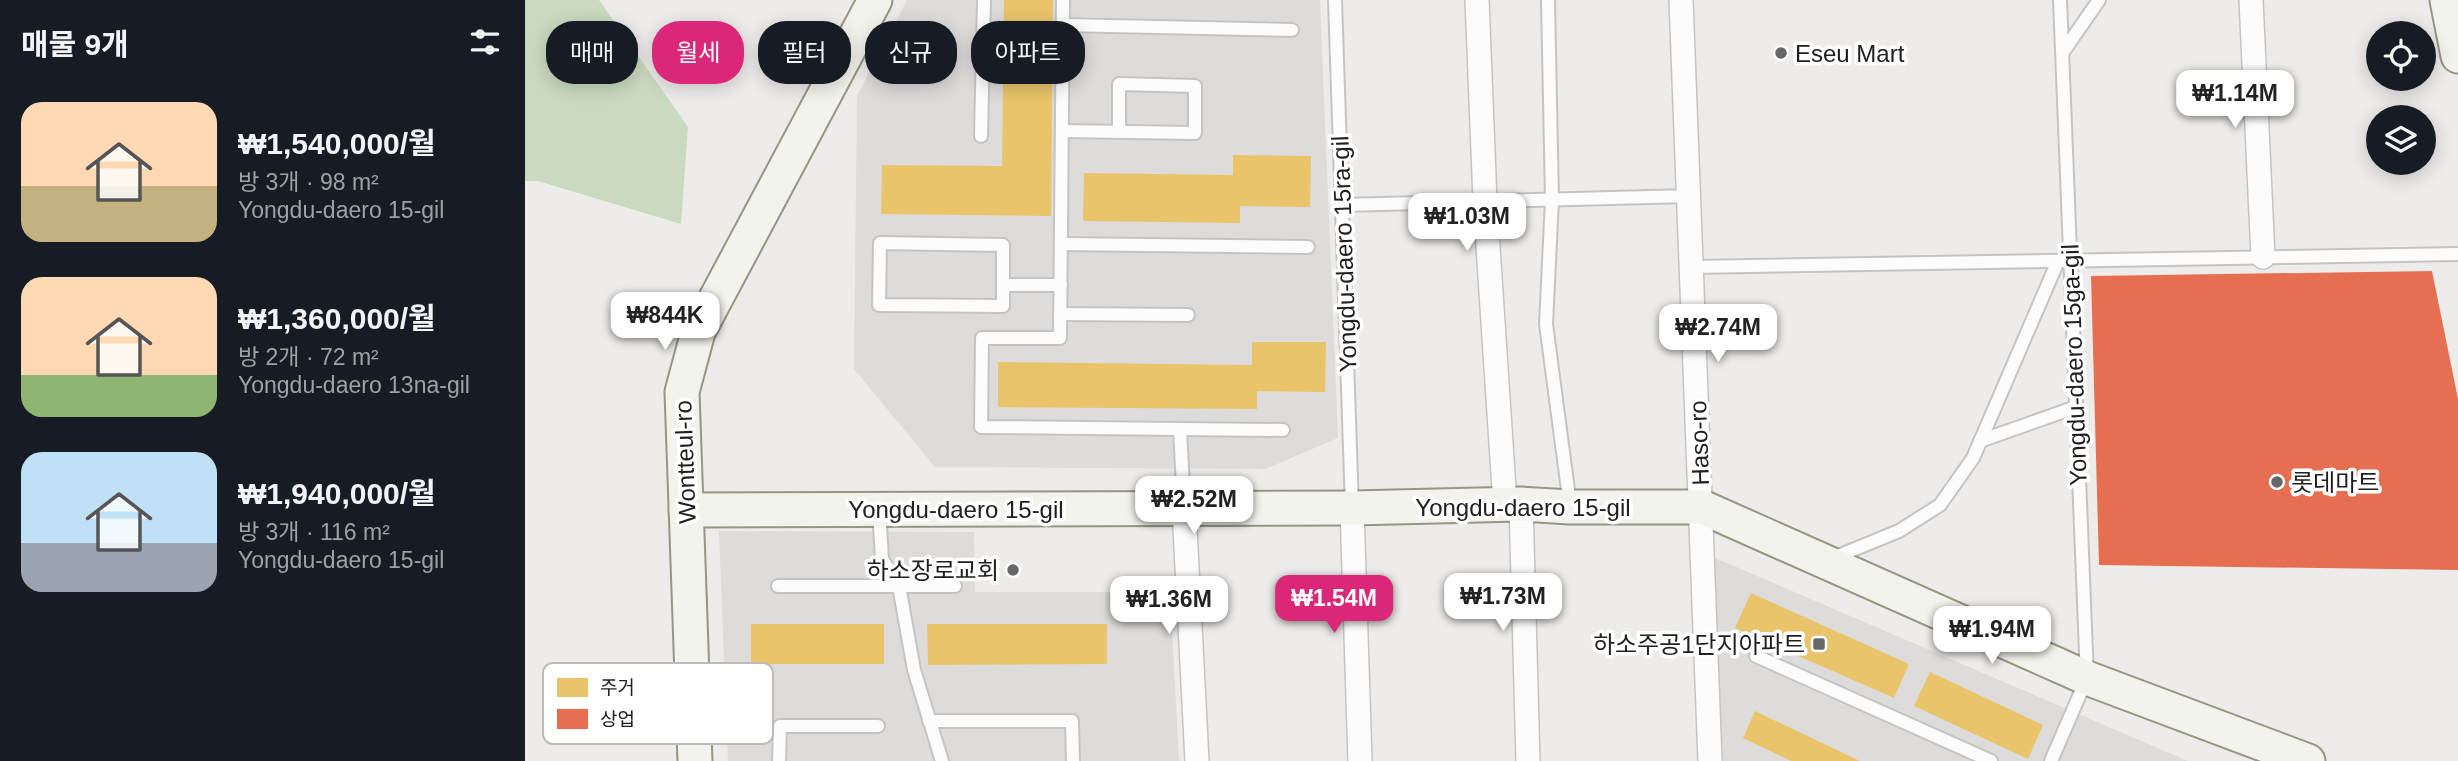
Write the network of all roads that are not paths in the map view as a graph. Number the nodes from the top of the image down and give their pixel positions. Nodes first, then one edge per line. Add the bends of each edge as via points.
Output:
1 (875, 0) edge
2 (984, 0) edge
3 (1063, 0) edge
4 (1335, 0) edge
5 (1477, 0) edge
6 (1548, 0) edge
7 (1681, 0) edge
8 (2060, 0) edge
9 (2099, 0) edge
10 (2251, 0) edge
11 (2447, 0) edge
12 (1063, 21) edge
13 (1085, 25) edge
14 (1292, 30) dead end
15 (2063, 52) junction
16 (2458, 56) edge
17 (1062, 84) edge
18 (1062, 131) junction
19 (1119, 132) junction
20 (981, 136) dead end
21 (1690, 196) junction
22 (1552, 200) junction
23 (1485, 201) junction
24 (1342, 205) junction
25 (1061, 244) junction
26 (1308, 247) dead end
27 (2458, 254) edge
28 (2263, 257) junction
29 (2064, 261) junction
30 (1693, 267) junction
31 (1003, 285) junction
32 (1061, 285) junction
33 (1060, 314) junction
34 (1188, 315) dead end
35 (2076, 407) junction
36 (1180, 429) junction
37 (1283, 430) dead end
38 (1980, 441) junction
39 (1513, 504) junction
40 (1570, 507) junction
41 (1702, 507) junction
42 (1352, 508) junction
43 (1184, 509) junction
44 (687, 510) junction
45 (879, 510) junction
46 (1824, 561) junction
47 (778, 586) dead end
48 (899, 586) junction
49 (954, 586) dead end
50 (1756, 656) dead end
51 (692, 663) edge
52 (2087, 678) junction
53 (929, 720) junction
54 (878, 726) dead end
55 (779, 761) edge
56 (942, 761) edge
57 (1073, 761) edge
58 (1197, 761) edge
59 (1360, 761) edge
60 (1528, 761) edge
61 (1710, 761) edge
62 (1991, 761) edge
63 (2051, 761) edge
64 (2308, 761) edge

1 - 44 street, Wontteul-ro via 698,332 682,392
2 - 20 lane
3 - 12 lane
4 - 24 lane, Yongdu-daero 15ra-gil
5 - 23 street
6 - 22 lane
7 - 21 street, Haso-ro
8 - 15 lane, Yongdu-daero 15ga-gil
9 - 15 lane
10 - 28 street
11 - 16 street
13 - 14 lane
15 - 29 lane, Yongdu-daero 15ga-gil
17 - 18 lane
18 - 19 lane
18 - 25 lane
19 - 19 lane via 1195,133 1195,86 1119,84
21 - 22 lane
21 - 30 street, Haso-ro
22 - 23 lane
22 - 40 lane via 1546,324
23 - 24 lane
23 - 39 street
24 - 42 lane, Yongdu-daero 15ra-gil
25 - 26 lane
25 - 32 lane
27 - 28 lane
28 - 29 lane
29 - 30 lane
29 - 35 lane, Yongdu-daero 15ga-gil
29 - 38 lane
30 - 41 street, Haso-ro
31 - 31 lane via 1003,244 880,243 879,305 1003,306
31 - 32 lane
32 - 33 lane
33 - 34 lane
33 - 36 lane via 1060,338 982,338 981,427
35 - 38 lane
35 - 52 lane, Yongdu-daero 15ga-gil
36 - 37 lane
36 - 43 lane
38 - 46 lane via 1940,505 1899,531
39 - 40 street, Yongdu-daero 15-gil
39 - 42 street, Yongdu-daero 15-gil
39 - 60 street
40 - 41 street, Yongdu-daero 15-gil
41 - 46 street, Yongdu-daero 15-gil
41 - 61 street, Haso-ro
42 - 43 street, Yongdu-daero 15-gil
42 - 59 street
43 - 45 street, Yongdu-daero 15-gil
43 - 58 street
44 - 45 street, Yongdu-daero 15-gil
44 - 51 street, Wontteul-ro
45 - 48 lane via 882,559
46 - 52 street, Yongdu-daero 15-gil
47 - 48 lane
48 - 49 lane
48 - 53 lane via 914,670
50 - 62 lane
52 - 63 lane
52 - 64 street, Yongdu-daero 15-gil
53 - 56 lane
53 - 57 lane via 1072,721
54 - 55 lane via 780,726

